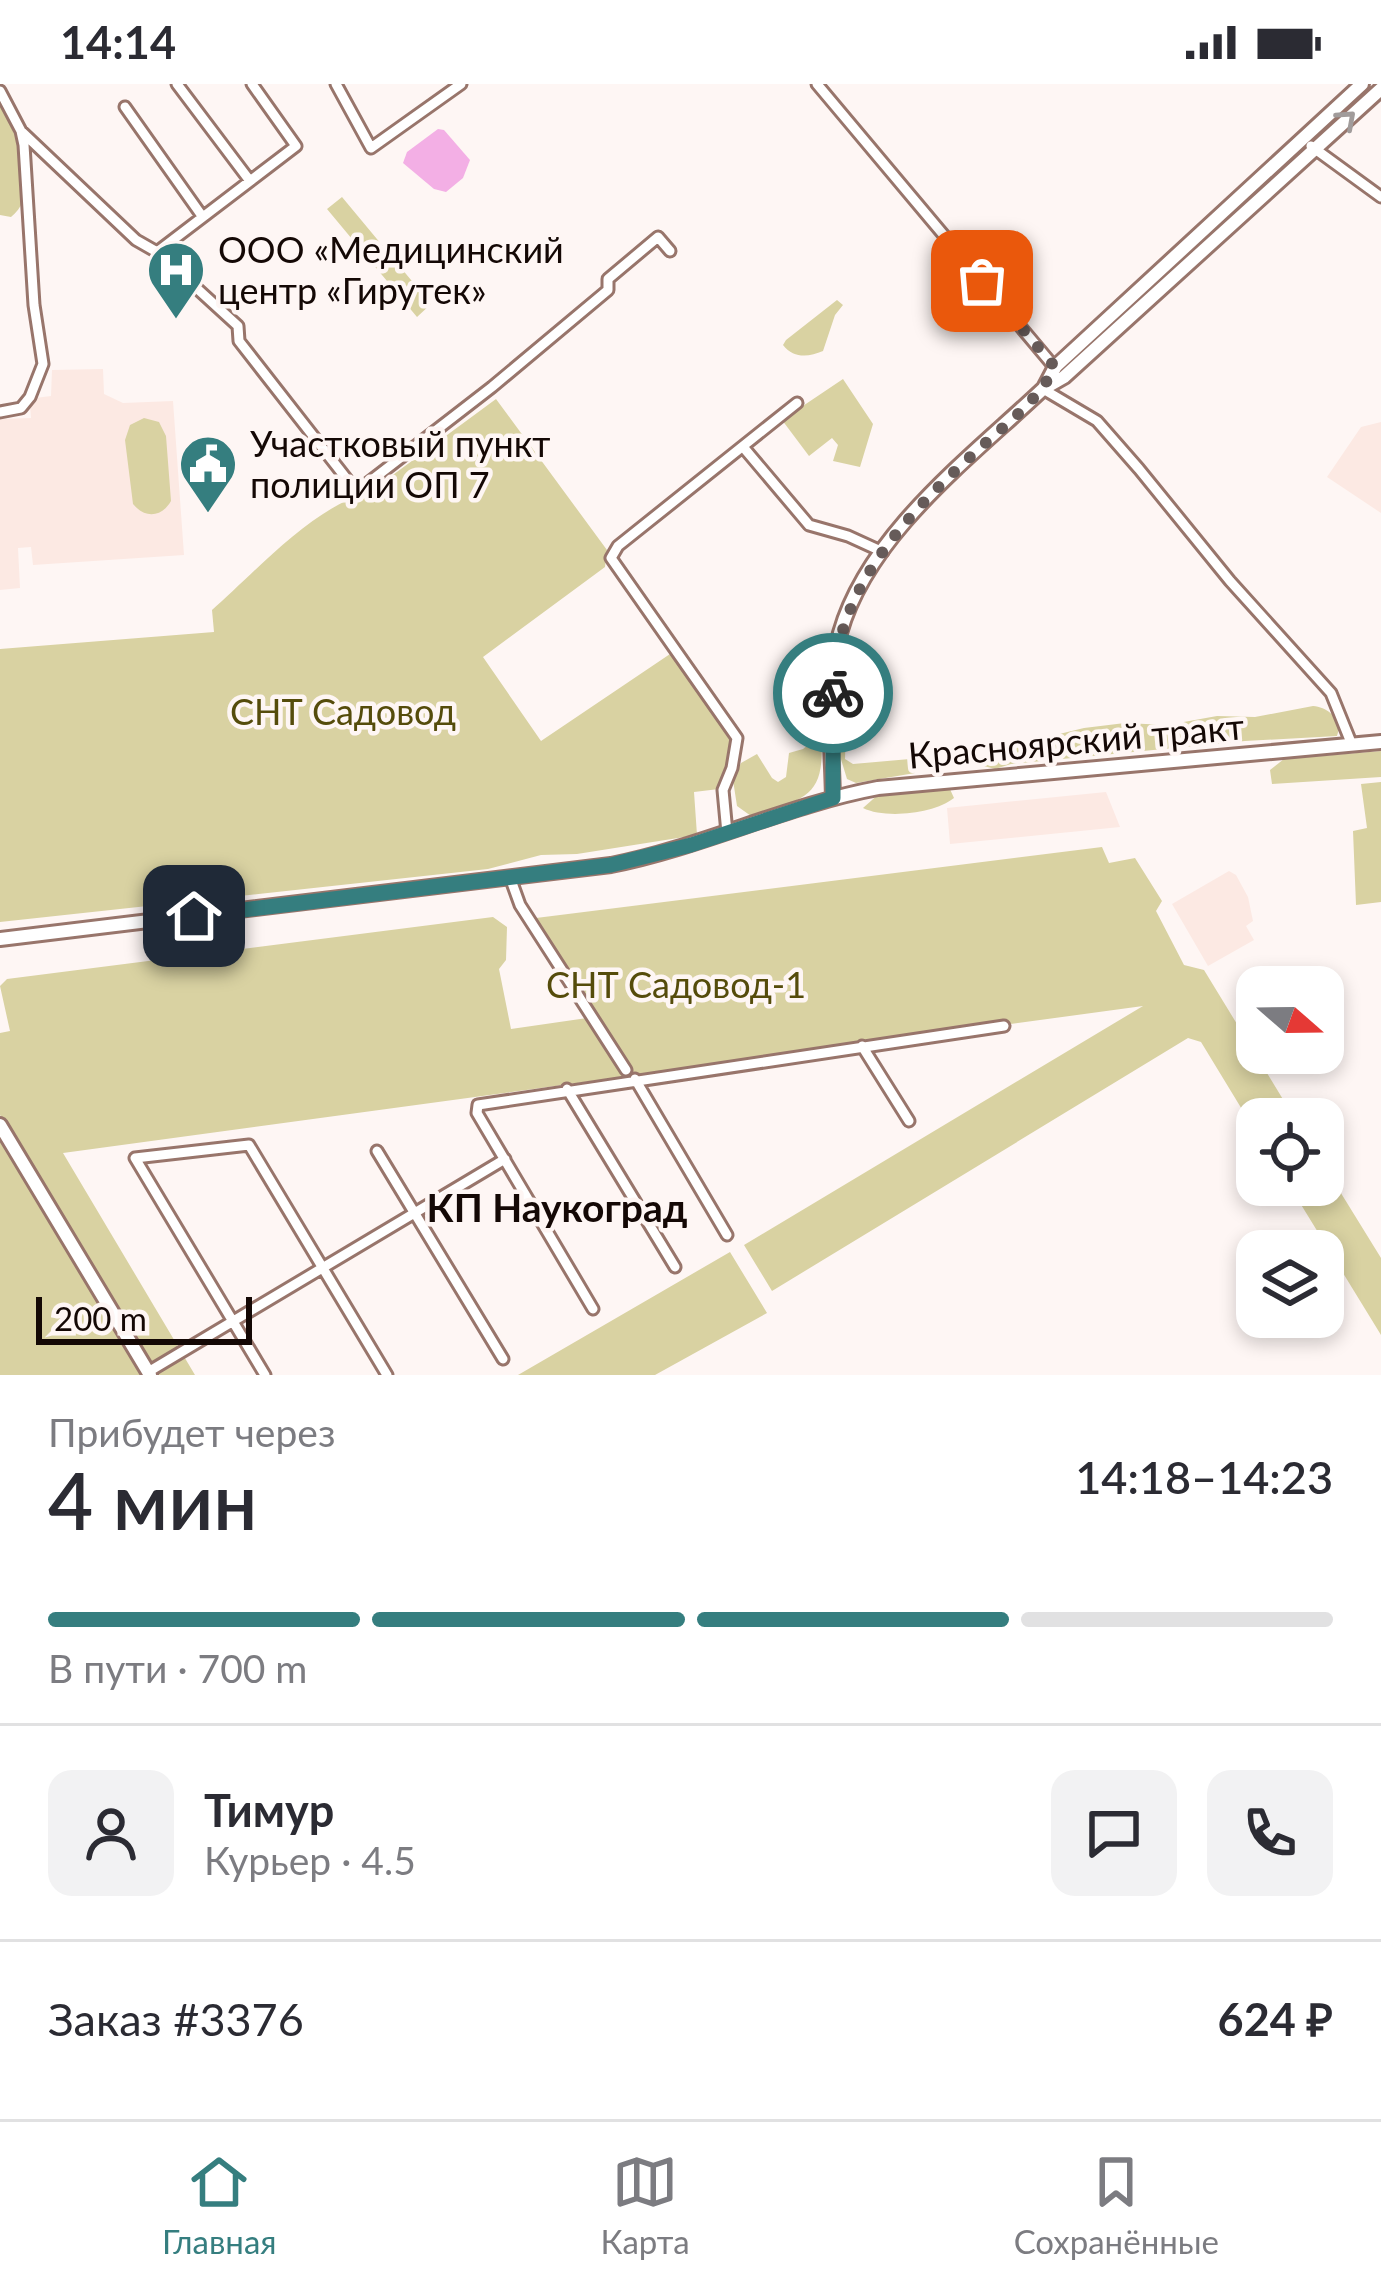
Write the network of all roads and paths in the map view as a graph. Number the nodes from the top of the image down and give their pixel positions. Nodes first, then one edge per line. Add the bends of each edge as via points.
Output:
1 (177, 84) edge
2 (252, 84) edge
3 (336, 84) edge
4 (461, 84) edge
5 (817, 84) edge
6 (1362, 84) edge
7 (1381, 89) edge
8 (0, 92) edge
9 (125, 107) dead end
10 (21, 131) junction
11 (1304, 137) junction
12 (1314, 148) junction
13 (250, 181) junction
14 (1381, 196) edge
15 (202, 216) junction
16 (670, 251) dead end
17 (157, 252) junction
18 (1060, 372) junction
19 (1043, 389) junction
20 (796, 403) dead end
21 (0, 412) edge
22 (744, 448) junction
23 (883, 551) junction
24 (1381, 742) edge
25 (1352, 745) junction
26 (833, 798) junction
27 (727, 833) junction
28 (511, 880) junction
29 (0, 939) edge
30 (1004, 1026) dead end
31 (862, 1046) junction
32 (626, 1070) dead end
33 (635, 1079) junction
34 (567, 1089) junction
35 (909, 1120) dead end
36 (0, 1125) edge
37 (377, 1151) dead end
38 (505, 1159) junction
39 (414, 1215) junction
40 (727, 1235) dead end
41 (675, 1267) dead end
42 (322, 1268) junction
43 (592, 1309) dead end
44 (231, 1323) junction
45 (503, 1359) dead end
46 (149, 1374) edge
47 (265, 1375) edge
48 (387, 1375) edge

1 - 13 street
2 - 13 street via 296,146
3 - 4 street via 371,148
5 - 18 street
6 - 11 main road
12 -> 7 main road
8 - 10 street
9 - 15 street
10 - 17 street
10 - 21 street via 43,364 22,408
11 - 12 street
11 - 18 main road
12 - 14 street
12 - 18 main road
13 - 15 street
15 - 17 street
16 - 17 street via 658,237 492,387 353,487 239,341 238,326
18 - 19 main road
19 - 23 main road via 935,489
19 - 25 street via 1090,415 1124,452 1331,693
20 - 22 street
22 - 23 street via 808,525
22 - 27 street via 611,558 737,738 723,790
23 - 26 main road via 840,632
24 - 25 main road, Красноярский тракт
25 - 26 main road, Красноярский тракт
26 - 27 main road, Красноярский тракт
27 - 28 main road, Красноярский тракт via 636,860
28 - 29 main road, Красноярский тракт
28 - 32 street
30 - 31 street
31 - 33 street
31 - 35 street
33 - 34 street
33 - 40 street
34 - 38 street via 478,1105
34 - 41 street
36 - 46 main road
37 - 39 street
38 - 39 street
38 - 43 street
39 - 42 street
39 - 45 street
42 - 44 street
42 - 44 street via 249,1145 135,1157
42 - 48 street
44 - 46 street
44 - 47 street

